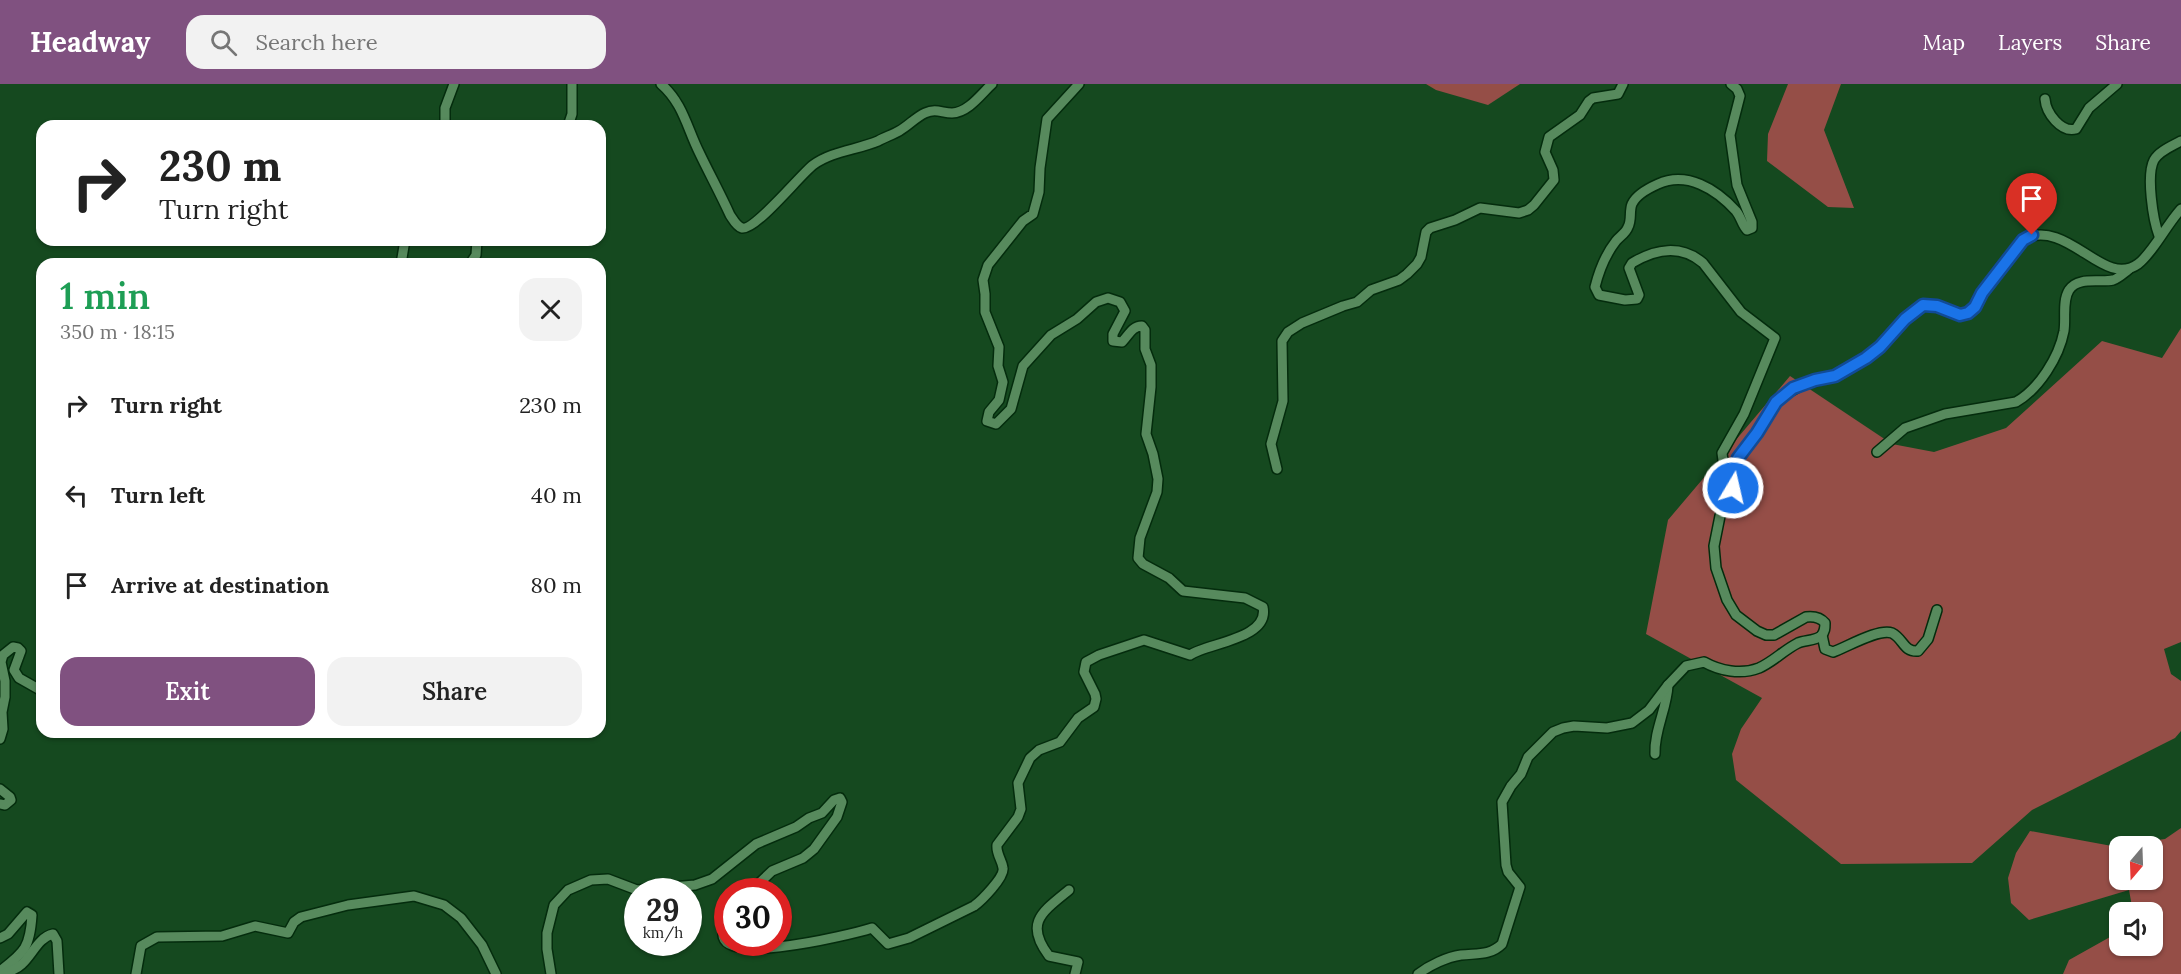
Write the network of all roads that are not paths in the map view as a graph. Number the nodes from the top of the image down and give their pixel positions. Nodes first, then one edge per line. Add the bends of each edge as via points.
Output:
1 (454, 84) edge
2 (572, 84) edge
3 (661, 84) edge
4 (992, 84) edge
5 (1078, 84) edge
6 (1623, 84) edge
7 (1731, 84) edge
8 (2117, 84) edge
9 (2046, 99) dead end
10 (445, 120) edge
11 (570, 120) edge
12 (2181, 141) edge
13 (2181, 209) edge
14 (2159, 236) junction
15 (2130, 268) junction
16 (1877, 452) dead end
17 (1277, 469) dead end
18 (1733, 488) junction
19 (1937, 610) dead end
20 (1822, 635) junction
21 (1668, 686) junction
22 (36, 688) edge
23 (0, 739) edge
24 (1655, 754) dead end
25 (0, 789) edge
26 (0, 804) edge
27 (765, 878) edge
28 (1069, 890) dead end
29 (0, 938) edge
30 (792, 949) edge
31 (0, 971) edge
32 (4, 974) edge
33 (59, 974) edge
34 (136, 974) edge
35 (496, 974) edge
36 (551, 974) edge
37 (1075, 974) edge
38 (1418, 974) edge

1 - 10 street
2 - 11 street
3 - 4 street via 675,99 730,215 742,228 767,212 814,164 898,131 924,113 960,111
5 - 30 street via 1047,119 1033,214 988,265 983,280 985,312 999,347 998,366 1003,382 999,400 987,421 996,424 1011,410 1023,366 1051,335 1096,302 1108,298 1120,302 1125,311 1113,341 1122,342 1132,329 1142,326 1150,365 1146,434 1158,479 1138,558 1183,591 1245,598 1263,608 1263,617 1245,634 1190,655 1144,640 1086,662 1084,672 1095,694 1094,707 1078,718 1060,742 1030,758 1018,783 1018,818 996,845 1002,874 980,902 909,938 888,944 872,928
6 - 17 street via 1618,94 1593,98 1580,115 1549,137 1545,152 1554,180 1534,206 1519,213 1480,208 1430,228 1418,264 1407,274 1371,290 1357,302 1288,332 1282,341 1283,401 1271,444
7 - 18 street via 1740,96 1731,135 1737,185 1752,228 1744,227 1736,211 1705,186 1685,180 1662,182 1632,204 1628,229 1614,243 1595,287 1605,297 1637,299 1640,295 1629,268 1632,263 1663,251 1684,252 1703,263 1742,312 1775,338 1744,414 1722,453
8 - 9 street via 2089,108 2073,130 2056,122
12 - 14 street via 2156,156 2152,166 2154,217
13 - 14 street
14 - 15 street via 2144,259
15 - 16 street via 2113,280 2072,286 2066,297 2060,345 2023,398 1945,414 1905,428
15 - 18 street via 2110,269 2053,237 2032,235 2023,240 1968,313 1960,315 1923,305 1866,358 1835,376 1808,382 1784,395 1738,458
18 - 20 street via 1720,516 1713,546 1716,568 1731,608 1766,635 1774,635 1806,616 1825,623
19 - 20 street via 1928,639 1918,651 1907,649 1893,634 1883,632 1833,652 1825,649
20 - 21 street via 1758,668 1728,672 1704,662 1686,666
21 - 24 street
21 - 38 street via 1649,710 1632,723 1607,728 1563,728 1553,732 1528,757 1502,802 1506,865 1520,887 1502,944 1490,952 1460,955 1433,964
22 - 23 street via 19,678 14,670 21,651 13,647 7,650 1,662 5,697
25 - 26 street via 11,800
27 - 36 street via 814,849 837,817 840,798 822,813 756,844 712,879 695,885 637,890 608,879 591,880 568,890 554,905 547,933
28 - 37 street via 1043,911 1036,925 1038,942 1049,956 1078,962
29 - 31 street via 27,912 32,915 31,936 19,958
32 - 33 street via 22,964 40,941 53,934
34 - 35 street via 141,946 158,937 222,936 255,926 288,933 301,917 348,905 414,896 444,905 462,918 482,945

